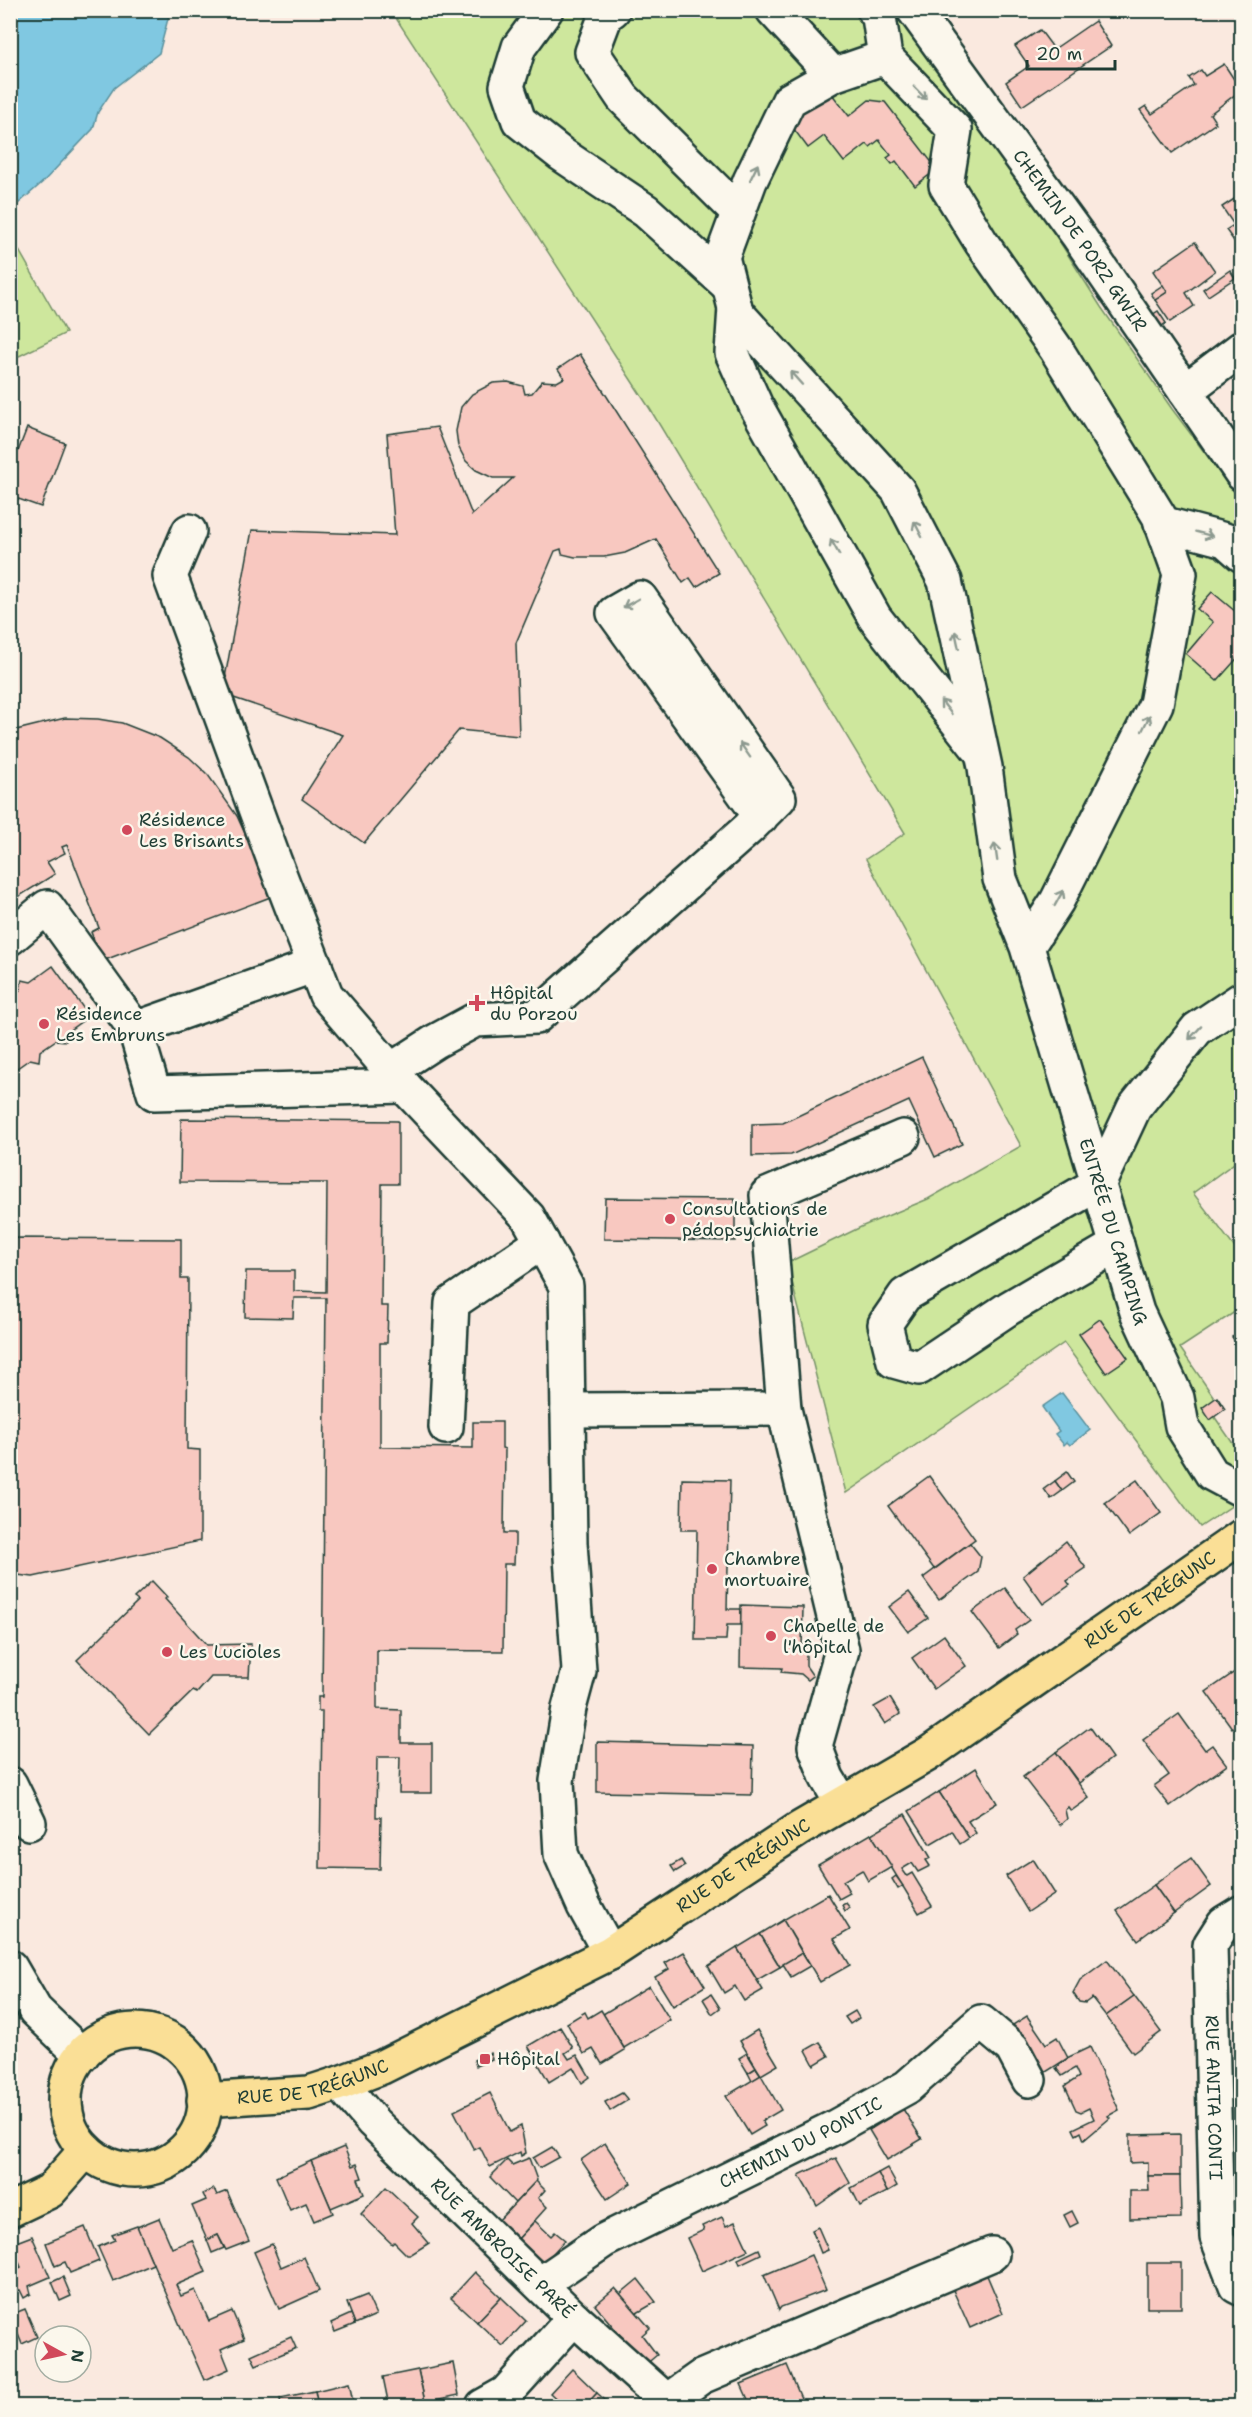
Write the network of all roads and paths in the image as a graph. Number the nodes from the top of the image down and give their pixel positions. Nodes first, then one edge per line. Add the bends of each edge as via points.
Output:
1 (546, 10) edge
2 (613, 10) edge
3 (773, 10) edge
4 (874, 10) edge
5 (914, 10) edge
6 (885, 57) junction
7 (833, 75) junction
8 (738, 212) junction
9 (732, 296) junction
10 (1242, 348) edge
11 (1185, 391) junction
12 (1242, 474) edge
13 (1161, 523) junction
14 (189, 531) dead end
15 (1242, 555) edge
16 (982, 753) junction
17 (770, 807) junction
18 (10, 938) edge
19 (1027, 947) junction
20 (315, 965) junction
21 (1242, 999) edge
22 (135, 1029) junction
23 (397, 1078) junction
24 (903, 1137) dead end
25 (1099, 1183) junction
26 (542, 1242) junction
27 (1117, 1245) junction
28 (568, 1410) junction
29 (784, 1410) junction
30 (446, 1427) dead end
31 (1242, 1490) edge
32 (1242, 1536) edge
33 (10, 1784) edge
34 (842, 1803) junction
35 (29, 1823) dead end
36 (1242, 1912) edge
37 (610, 1953) junction
38 (10, 1967) edge
39 (82, 2055) junction
40 (1029, 2080) dead end
41 (340, 2083) junction
42 (204, 2100) junction
43 (86, 2150) junction
44 (10, 2210) edge
45 (992, 2254) dead end
46 (540, 2284) junction
47 (1242, 2289) edge
48 (574, 2318) junction
49 (669, 2404) edge
50 (483, 2406) edge

1 - 9 street via 519,47 507,86 519,121 646,211
2 - 8 street via 606,15 592,52 623,98
3 - 7 street
4 - 6 street via 879,17
5 - 11 street, CHEMIN DE PORZ GWIR
6 - 7 street
6 -> 13 street via 955,130 946,185 1056,349
8 -> 7 street via 789,100
8 - 9 street via 722,257
16 -> 9 street via 875,618 756,406 732,353
16 -> 9 street, ENTRÉE DU CAMPING via 945,581 898,490 736,312
10 - 11 street
11 - 12 street, CHEMIN DE PORZ GWIR
13 -> 15 street via 1225,540
19 -> 13 street via 1058,901 1155,704 1180,574
14 - 20 street via 170,576
19 -> 16 street, ENTRÉE DU CAMPING via 1000,879
17 -> 17 street via 640,598 614,613
17 - 23 street via 536,1017 475,1020 436,1041
18 - 22 street via 47,907
19 - 25 street, ENTRÉE DU CAMPING
20 - 22 street
20 - 23 street via 326,995
21 -> 25 street via 1197,1029 1134,1108
22 - 23 street via 154,1093
23 - 26 street via 528,1217
24 - 29 street via 767,1195
25 - 27 street, ENTRÉE DU CAMPING
25 - 27 street via 905,1295 885,1324 894,1361 919,1368 1009,1308
26 - 28 street via 566,1286
26 - 30 street via 452,1303
27 - 31 street, ENTRÉE DU CAMPING via 1137,1312 1177,1398 1182,1426 1212,1474
28 - 29 street
28 - 37 street via 570,1543 579,1671 568,1708 557,1781 561,1854
29 - 34 street via 842,1650 815,1746
32 - 34 main road, RUE DE TRÉGUNC via 928,1754
33 - 35 street
34 - 37 main road, RUE DE TRÉGUNC
36 - 47 street, RUE ANITA CONTI via 1224,1923 1210,1945 1216,2237 1236,2286
37 - 41 main road, RUE DE TRÉGUNC via 382,2067
38 - 39 street via 35,2010
39 - 42 main road via 91,2044 113,2033 136,2029 160,2034 180,2046 195,2064
39 - 43 main road via 66,2084 65,2108 72,2131
40 - 46 street, CHEMIN DU PONTIC via 1012,2048 981,2022 907,2087 835,2127 603,2241
41 - 42 main road, RUE DE TRÉGUNC via 309,2093
41 - 46 street, RUE AMBROISE PARÉ via 373,2122
42 - 43 main road via 199,2129 186,2147 168,2161 148,2169 125,2169 104,2163
43 - 44 main road via 50,2191
45 - 49 street via 701,2377
46 - 48 street, RUE AMBROISE PARÉ
48 - 49 street, RUE AMBROISE PARÉ
48 - 50 street via 506,2392

